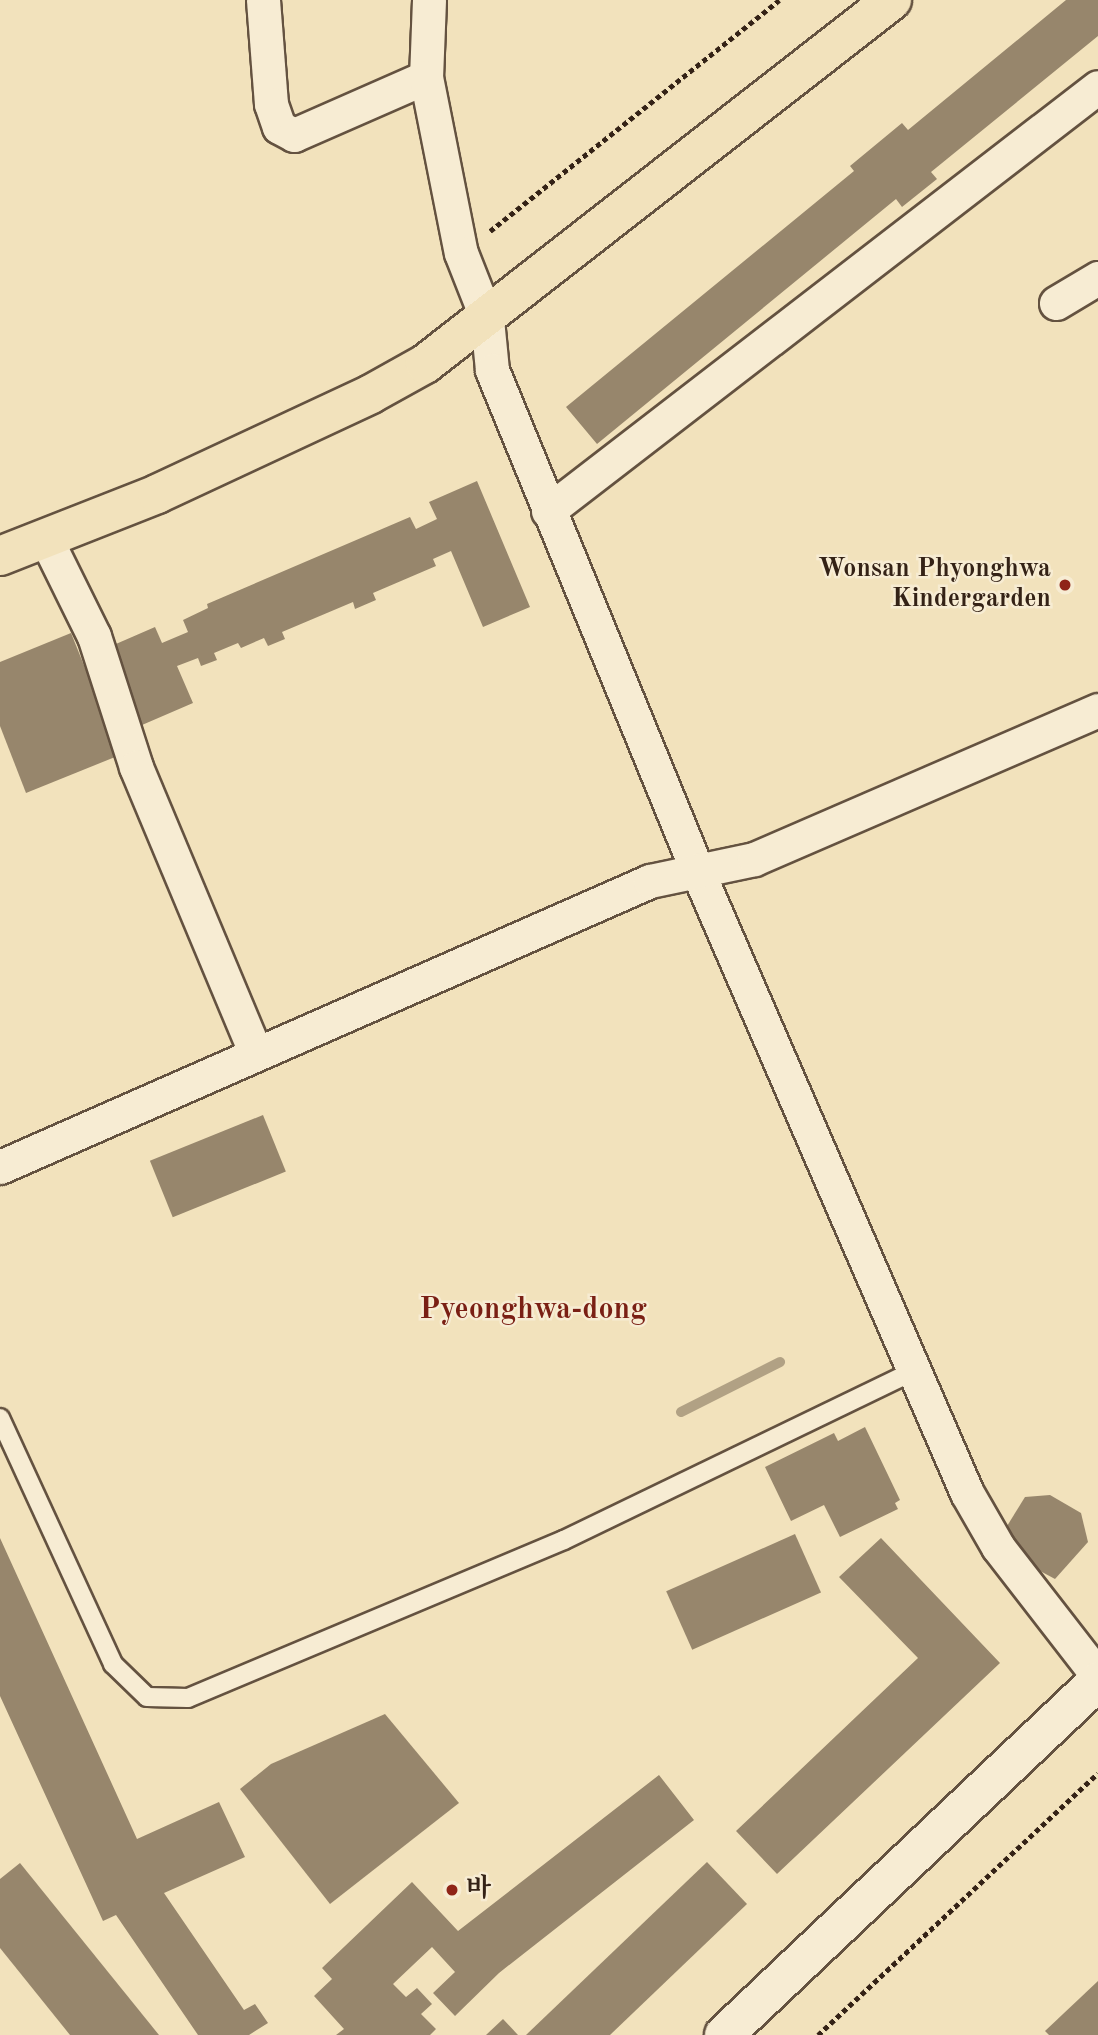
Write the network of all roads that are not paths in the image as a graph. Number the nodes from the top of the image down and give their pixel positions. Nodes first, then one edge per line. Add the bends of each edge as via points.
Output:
1 (263, 0) edge
2 (429, 0) edge
3 (892, 0) edge
4 (426, 77) junction
5 (1098, 87) edge
6 (1098, 278) edge
7 (1056, 303) dead end
8 (487, 319) junction
9 (548, 512) junction
10 (46, 539) junction
11 (0, 556) edge
12 (1098, 710) edge
13 (697, 870) junction
14 (255, 1052) junction
15 (0, 1167) edge
16 (911, 1372) junction
17 (0, 1418) edge
18 (1098, 1678) edge
19 (724, 2035) edge

1 - 4 street via 271,104 279,127 294,135
2 - 4 street
3 - 8 highway
4 - 8 street via 461,253
5 - 9 street
6 - 7 street
8 - 9 street via 492,370
8 - 10 highway via 425,364 371,394
9 - 13 street
10 - 11 highway
10 - 14 street via 94,636 136,767
12 - 13 street via 754,859
13 - 14 street via 650,881
13 - 16 street
14 - 15 street
16 - 17 lane via 564,1540 188,1698 147,1697 113,1664
16 - 18 street via 998,1548
18 - 19 main road

